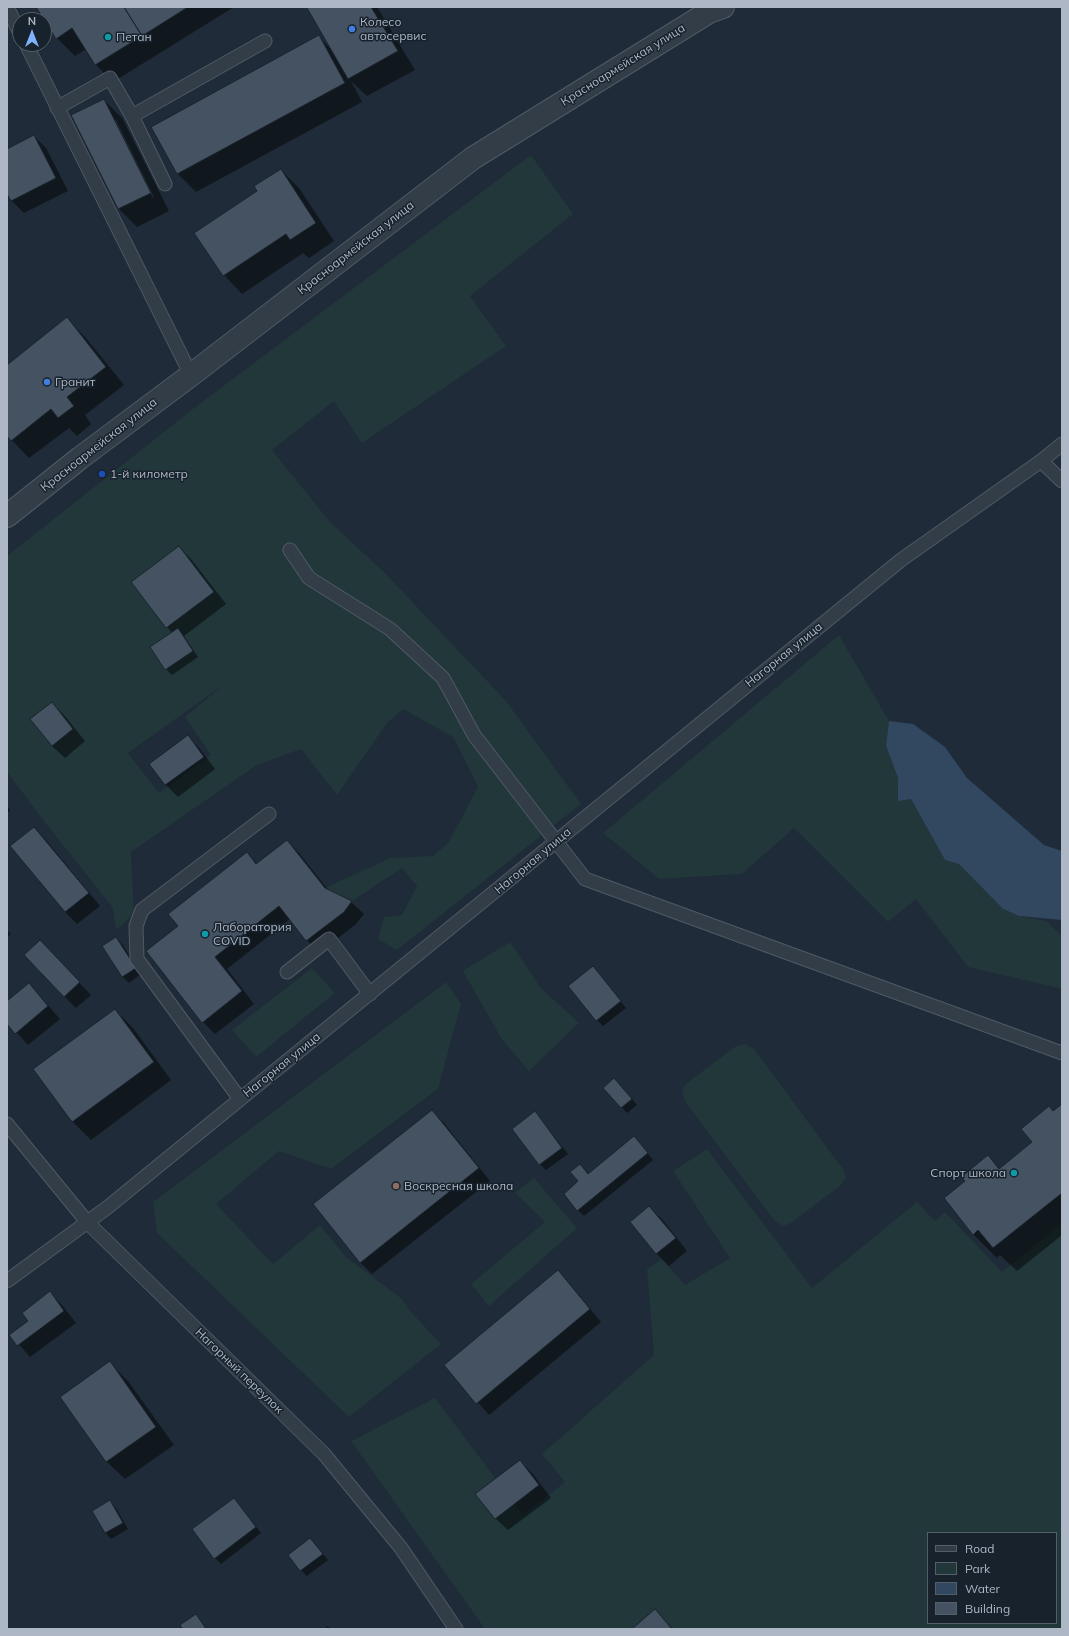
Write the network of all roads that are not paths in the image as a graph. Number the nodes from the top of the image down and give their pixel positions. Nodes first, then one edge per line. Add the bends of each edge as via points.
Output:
1 (7, 7) edge
2 (712, 9) edge
3 (12, 17) edge
4 (265, 41) dead end
5 (30, 52) edge
6 (57, 108) junction
7 (132, 116) junction
8 (165, 184) dead end
9 (190, 376) junction
10 (1062, 444) edge
11 (1041, 461) junction
12 (1062, 481) edge
13 (7, 516) edge
14 (290, 550) dead end
15 (268, 814) dead end
16 (557, 841) junction
17 (287, 972) dead end
18 (370, 994) junction
19 (1062, 1053) edge
20 (240, 1099) junction
21 (7, 1124) edge
22 (88, 1223) junction
23 (7, 1281) edge
24 (456, 1629) edge

1 - 3 lane
2 - 9 street, Красноармейская улица via 473,158
4 - 7 lane
5 - 6 lane
6 - 7 lane via 110,78
6 - 9 lane
7 - 8 lane
9 - 13 street, Красноармейская улица
10 - 11 lane, Нагорная улица
11 - 12 lane
11 - 16 lane, Нагорная улица via 901,560
14 - 16 lane via 309,578 390,629 443,678 474,735
15 - 20 lane via 142,910 136,926 137,958
16 - 18 lane, Нагорная улица
16 - 19 lane via 585,879
17 - 18 lane via 329,939
18 - 20 lane, Нагорная улица
20 - 22 lane, Нагорная улица
21 - 22 lane, Нагорный переулок
22 - 23 lane, Нагорная улица
22 - 24 lane, Нагорный переулок via 324,1454 401,1548

